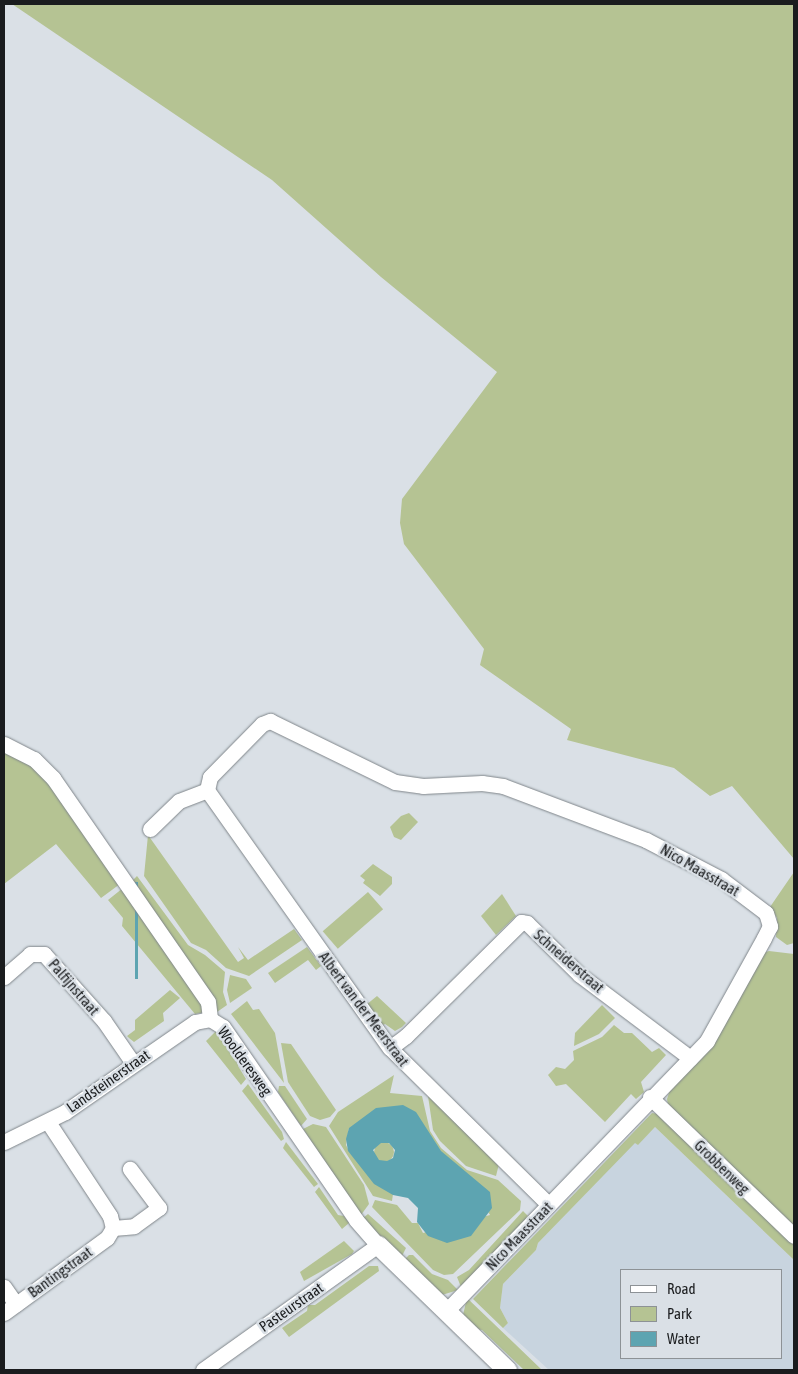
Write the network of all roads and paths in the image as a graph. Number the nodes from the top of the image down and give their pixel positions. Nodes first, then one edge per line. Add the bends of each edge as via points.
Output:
1 (4, 744) edge
2 (207, 790) junction
3 (150, 829) dead end
4 (4, 977) edge
5 (210, 1019) junction
6 (390, 1048) junction
7 (690, 1058) junction
8 (132, 1063) junction
9 (650, 1097) junction
10 (48, 1122) junction
11 (4, 1142) edge
12 (130, 1169) dead end
13 (549, 1205) junction
14 (113, 1228) junction
15 (794, 1236) edge
16 (378, 1245) junction
17 (4, 1286) edge
18 (16, 1304) junction
19 (446, 1311) junction
20 (4, 1313) edge
21 (204, 1370) edge
22 (507, 1370) edge

1 - 5 street, Woolderesweg via 34,759 53,778 208,1002
2 - 3 street via 179,801
2 - 6 street, Albert van der Meerstraat
2 - 7 street, Nico Maasstraat via 210,777 262,724 270,721 395,782 423,786 482,783 503,786 674,852 764,909 770,926 715,1029
4 - 8 street, Palfijnstraat via 30,954 44,954 104,1021
5 - 8 street, Landsteinerstraat via 195,1022
5 - 16 street, Woolderesweg via 223,1026 356,1220
6 - 7 street, Schneiderstraat via 521,922 527,923 580,974
6 - 13 street, Albert van der Meerstraat
7 - 9 street, Nico Maasstraat
8 - 10 street, Landsteinerstraat
9 - 13 street, Nico Maasstraat
9 - 15 street, Grobbenweg
10 - 11 street, Landsteinerstraat
10 - 14 street via 110,1216
12 - 14 street via 159,1208 134,1226
13 - 19 street, Nico Maasstraat
14 - 18 street, Bantingstraat via 107,1238
16 - 19 street, Woolderesweg
16 - 21 street, Pasteurstraat
17 - 18 street
18 - 20 street, Bantingstraat
19 - 22 street, Woolderesweg

